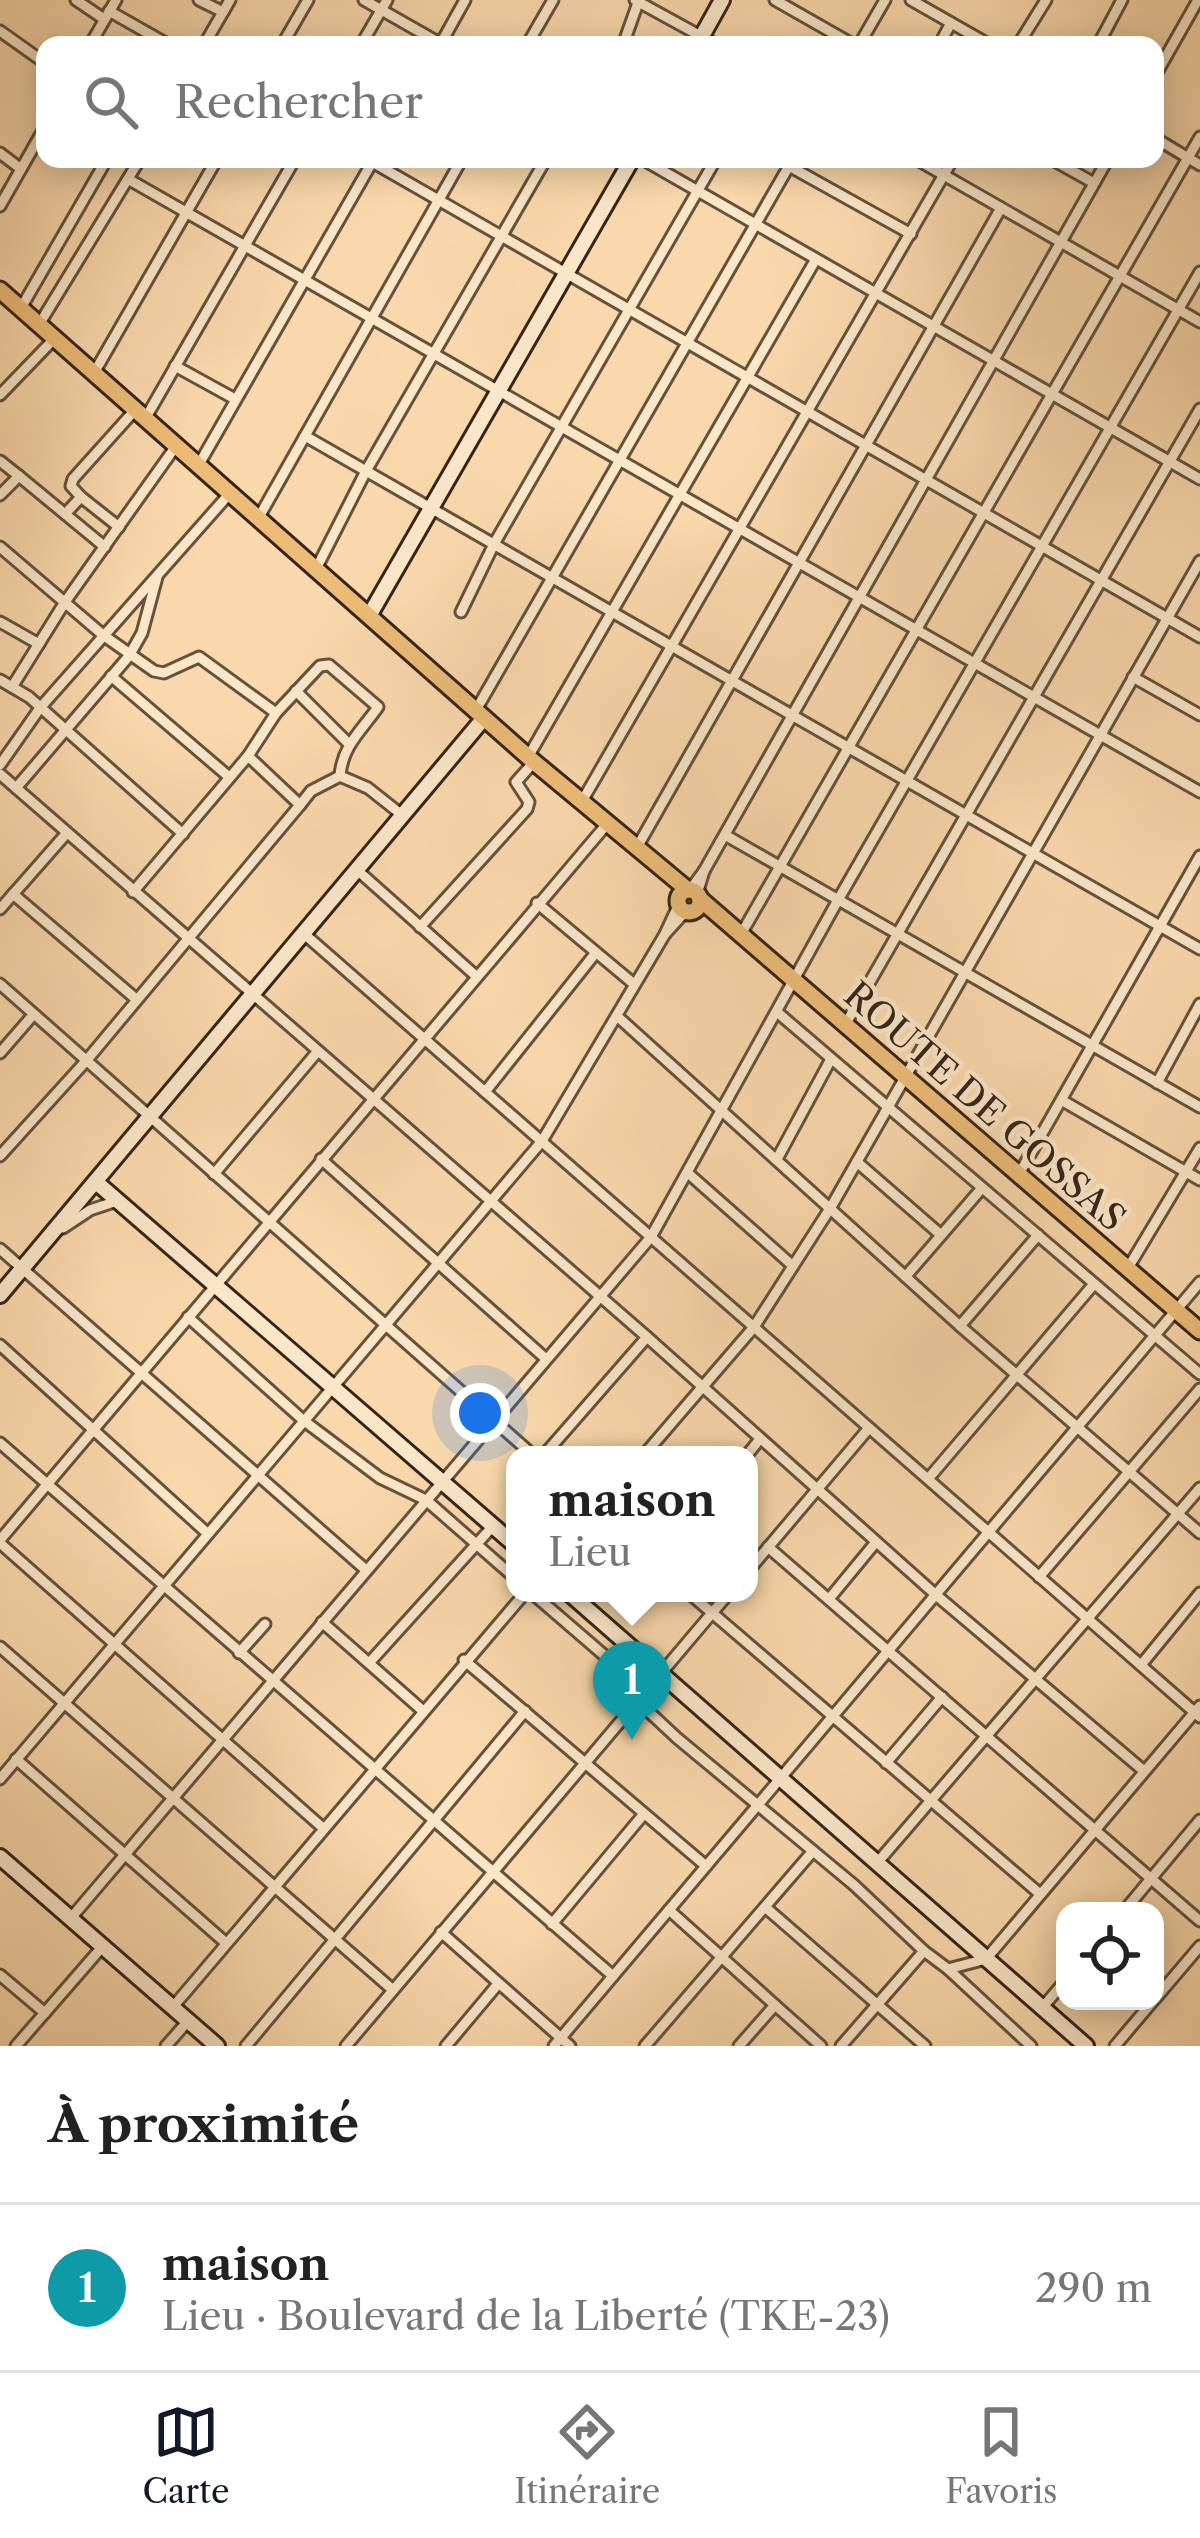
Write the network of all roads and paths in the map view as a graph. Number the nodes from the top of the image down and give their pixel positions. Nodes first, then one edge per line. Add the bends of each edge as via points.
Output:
1 (76, 0) edge
2 (200, 0) edge
3 (230, 0) edge
4 (308, 0) edge
5 (364, 0) edge
6 (465, 0) edge
7 (553, 0) edge
8 (637, 0) edge
9 (722, 0) edge
10 (775, 0) edge
11 (885, 0) edge
12 (911, 0) edge
13 (1046, 0) edge
14 (1122, 0) edge
15 (1195, 3) edge
16 (384, 5) edge
17 (110, 10) edge
18 (223, 13) junction
19 (952, 23) junction
20 (151, 36) edge
21 (209, 36) edge
22 (287, 36) edge
23 (366, 36) edge
24 (429, 36) edge
25 (445, 36) edge
26 (532, 36) edge
27 (625, 36) edge
28 (691, 36) edge
29 (702, 36) edge
30 (840, 36) edge
31 (862, 36) edge
32 (944, 36) edge
33 (974, 36) edge
34 (1024, 36) edge
35 (1103, 36) edge
36 (2, 37) edge
37 (36, 58) edge
38 (1164, 60) edge
39 (1200, 137) edge
40 (36, 143) edge
41 (1164, 144) edge
42 (0, 153) edge
43 (1188, 159) junction
44 (1200, 165) edge
45 (102, 168) edge
46 (134, 168) edge
47 (212, 168) edge
48 (290, 168) edge
49 (367, 168) edge
50 (385, 168) edge
51 (457, 168) edge
52 (541, 168) edge
53 (627, 168) edge
54 (657, 168) edge
55 (711, 168) edge
56 (788, 168) edge
57 (801, 168) edge
58 (931, 168) edge
59 (948, 168) edge
60 (1067, 168) edge
61 (1103, 168) edge
62 (21, 170) junction
63 (944, 176) junction
64 (128, 178) junction
65 (1094, 183) junction
66 (697, 191) junction
67 (439, 200) junction
68 (0, 206) edge
69 (1001, 208) junction
70 (187, 212) junction
71 (75, 215) junction
72 (756, 224) junction
73 (100, 230) junction
74 (911, 233) junction
75 (502, 236) junction
76 (1061, 242) junction
77 (245, 245) junction
78 (816, 259) junction
79 (1200, 272) edge
80 (567, 273) junction
81 (1120, 276) junction
82 (305, 280) junction
83 (0, 290) edge
84 (876, 293) junction
85 (21, 308) junction
86 (629, 309) junction
87 (1178, 309) junction
88 (372, 318) junction
89 (1200, 322) edge
90 (40, 323) junction
91 (934, 326) junction
92 (56, 337) junction
93 (688, 343) junction
94 (434, 354) junction
95 (994, 361) junction
96 (175, 366) junction
97 (94, 373) junction
98 (748, 377) junction
99 (499, 391) junction
100 (1052, 394) junction
101 (0, 395) edge
102 (235, 399) junction
103 (1200, 409) edge
104 (808, 412) junction
105 (140, 414) junction
106 (562, 427) junction
107 (1110, 428) junction
108 (305, 436) junction
109 (866, 445) junction
110 (176, 446) junction
111 (620, 460) junction
112 (0, 461) edge
113 (1169, 461) junction
114 (198, 466) junction
115 (366, 471) junction
116 (19, 476) junction
117 (1200, 479) edge
118 (926, 480) junction
119 (230, 493) junction
120 (0, 495) edge
121 (680, 495) junction
122 (81, 497) junction
123 (431, 508) junction
124 (984, 512) junction
125 (65, 514) junction
126 (259, 517) junction
127 (119, 526) junction
128 (740, 529) junction
129 (494, 544) junction
130 (1042, 546) junction
131 (0, 547) edge
132 (105, 547) junction
133 (1200, 562) edge
134 (799, 563) junction
135 (316, 569) junction
136 (158, 574) junction
137 (552, 578) junction
138 (1101, 580) junction
139 (860, 597) junction
140 (65, 602) junction
141 (460, 612) dead end
142 (612, 612) junction
143 (369, 616) junction
144 (1167, 618) junction
145 (0, 622) edge
146 (916, 630) junction
147 (103, 635) junction
148 (1200, 637) edge
149 (39, 644) junction
150 (672, 646) junction
151 (129, 656) junction
152 (975, 663) junction
153 (111, 676) junction
154 (1133, 677) junction
155 (0, 680) edge
156 (732, 681) junction
157 (12, 687) junction
158 (296, 691) junction
159 (1033, 697) junction
160 (40, 708) junction
161 (276, 713) junction
162 (480, 714) junction
163 (1200, 715) edge
164 (793, 716) junction
165 (66, 729) junction
166 (1100, 735) junction
167 (350, 744) junction
168 (848, 748) junction
169 (248, 756) junction
170 (531, 759) junction
171 (1, 762) edge
172 (0, 774) edge
173 (228, 776) junction
174 (340, 776) junction
175 (907, 781) junction
176 (16, 788) junction
177 (1200, 792) edge
178 (581, 802) junction
179 (300, 805) junction
180 (965, 814) junction
181 (402, 815) junction
182 (607, 824) junction
183 (66, 834) junction
184 (183, 834) junction
185 (725, 835) junction
186 (636, 849) junction
187 (1032, 853) junction
188 (1200, 856) edge
189 (780, 866) junction
190 (356, 868) junction
191 (134, 892) junction
192 (14, 894) junction
193 (689, 900) junction
194 (838, 900) junction
195 (537, 903) junction
196 (0, 909) edge
197 (420, 927) junction
198 (1162, 927) junction
199 (302, 932) junction
200 (735, 932) junction
201 (897, 934) junction
202 (189, 938) junction
203 (1200, 949) edge
204 (594, 955) junction
205 (964, 972) junction
206 (476, 976) junction
207 (794, 982) junction
208 (0, 984) edge
209 (634, 984) junction
210 (252, 991) junction
211 (136, 999) junction
212 (1200, 1004) edge
213 (777, 1012) junction
214 (33, 1015) junction
215 (617, 1017) junction
216 (845, 1025) junction
217 (423, 1038) junction
218 (1093, 1046) junction
219 (318, 1051) junction
220 (0, 1053) edge
221 (831, 1059) junction
222 (86, 1061) junction
223 (906, 1078) junction
224 (1157, 1083) junction
225 (485, 1092) junction
226 (372, 1100) junction
227 (1063, 1101) junction
228 (888, 1107) junction
229 (1200, 1107) edge
230 (722, 1112) junction
231 (149, 1117) junction
232 (542, 1141) junction
233 (1200, 1148) edge
234 (1, 1153) edge
235 (321, 1160) junction
236 (777, 1160) junction
237 (857, 1162) junction
238 (1186, 1172) junction
239 (214, 1174) junction
240 (689, 1174) junction
241 (1019, 1174) junction
242 (1200, 1180) edge
243 (96, 1182) junction
244 (982, 1188) junction
245 (118, 1201) junction
246 (490, 1201) junction
247 (831, 1208) junction
248 (269, 1223) junction
249 (941, 1235) junction
250 (1038, 1235) junction
251 (651, 1237) junction
252 (49, 1238) junction
253 (0, 1249) edge
254 (437, 1263) junction
255 (794, 1266) junction
256 (1128, 1268) junction
257 (21, 1269) junction
258 (906, 1276) junction
259 (1200, 1282) edge
260 (1094, 1283) junction
261 (216, 1284) junction
262 (0, 1295) edge
263 (600, 1296) junction
264 (1176, 1311) junction
265 (188, 1317) junction
266 (384, 1324) junction
267 (960, 1325) junction
268 (754, 1327) junction
269 (1200, 1331) edge
270 (1154, 1336) junction
271 (646, 1337) junction
272 (0, 1345) edge
273 (545, 1358) junction
274 (140, 1374) junction
275 (1200, 1374) edge
276 (1016, 1375) junction
277 (332, 1384) junction
278 (702, 1388) junction
279 (1200, 1389) edge
280 (303, 1420) junction
281 (494, 1420) junction
282 (869, 1428) junction
283 (1078, 1428) junction
284 (92, 1430) junction
285 (760, 1439) junction
286 (0, 1444) edge
287 (523, 1446) edge
288 (552, 1446) edge
289 (652, 1446) edge
290 (754, 1446) edge
291 (1129, 1472) junction
292 (256, 1475) junction
293 (928, 1479) junction
294 (441, 1480) junction
295 (47, 1484) junction
296 (1200, 1488) edge
297 (817, 1490) junction
298 (426, 1500) junction
299 (1178, 1514) junction
300 (493, 1526) junction
301 (207, 1532) junction
302 (988, 1533) junction
303 (1200, 1534) edge
304 (506, 1537) edge
305 (0, 1541) edge
306 (876, 1542) junction
307 (475, 1543) junction
308 (769, 1546) junction
309 (758, 1559) edge
310 (366, 1570) junction
311 (506, 1570) edge
312 (1040, 1577) junction
313 (165, 1584) junction
314 (1200, 1592) edge
315 (936, 1595) junction
316 (829, 1598) junction
317 (519, 1602) edge
318 (539, 1602) edge
319 (579, 1602) edge
320 (699, 1602) edge
321 (721, 1602) edge
322 (712, 1613) junction
323 (1088, 1619) junction
324 (322, 1622) junction
325 (266, 1624) dead end
326 (114, 1643) junction
327 (1, 1651) edge
328 (889, 1651) junction
329 (239, 1653) junction
330 (464, 1660) junction
331 (369, 1663) junction
332 (1141, 1665) junction
333 (661, 1673) junction
334 (1036, 1679) junction
335 (270, 1682) junction
336 (942, 1697) junction
337 (640, 1698) junction
338 (64, 1702) junction
339 (422, 1710) junction
340 (525, 1712) junction
341 (1198, 1712) edge
342 (832, 1718) junction
343 (987, 1736) junction
344 (222, 1739) junction
345 (16, 1759) junction
346 (586, 1763) junction
347 (886, 1763) junction
348 (372, 1770) junction
349 (1144, 1771) junction
350 (0, 1779) edge
351 (781, 1779) junction
352 (173, 1797) junction
353 (930, 1801) junction
354 (760, 1803) junction
355 (644, 1815) junction
356 (1200, 1820) edge
357 (432, 1821) junction
358 (323, 1828) junction
359 (1095, 1829) junction
360 (813, 1851) junction
361 (125, 1854) junction
362 (0, 1857) edge
363 (877, 1863) junction
364 (706, 1866) junction
365 (492, 1873) junction
366 (1152, 1878) junction
367 (274, 1886) junction
368 (1040, 1894) junction
369 (1132, 1902) edge
370 (765, 1907) junction
371 (669, 1910) junction
372 (70, 1918) junction
373 (1200, 1921) edge
374 (552, 1924) junction
375 (441, 1932) junction
376 (335, 1939) junction
377 (226, 1943) junction
378 (103, 1946) junction
379 (1200, 1946) edge
380 (924, 1951) junction
381 (721, 1956) junction
382 (986, 1959) junction
383 (948, 1970) junction
384 (0, 1976) edge
385 (613, 1976) junction
386 (498, 1984) junction
387 (1164, 1988) edge
388 (393, 1990) junction
389 (1056, 1992) edge
390 (775, 2005) junction
391 (878, 2005) junction
392 (172, 2008) junction
393 (1042, 2008) junction
394 (1145, 2010) edge
395 (45, 2013) junction
396 (188, 2021) junction
397 (562, 2043) edge
398 (22, 2044) edge
399 (166, 2046) edge
400 (218, 2046) edge
401 (247, 2046) edge
402 (346, 2046) edge
403 (446, 2046) edge
404 (645, 2046) edge
405 (740, 2046) edge
406 (821, 2046) edge
407 (841, 2046) edge
408 (925, 2046) edge
409 (1031, 2046) edge
410 (1086, 2046) edge
411 (1114, 2046) edge

1 - 17 street
2 - 18 street
3 - 18 street
4 - 22 street
5 - 16 street
6 - 25 street
7 - 26 street
8 - 27 street
8 - 28 street
9 - 29 street
10 - 30 street
11 - 31 street
12 - 19 street
13 - 34 street
14 - 35 street
15 - 38 street
16 - 23 street
16 - 24 street
17 - 20 street
18 - 21 street
19 - 32 street
19 - 33 street
36 - 37 street
39 - 43 street
40 - 62 street
41 - 43 street
42 - 62 street
43 - 44 street
43 - 81 street
45 - 71 street
46 - 64 street
47 - 70 street
48 - 77 street
49 - 82 street
50 - 67 street
51 - 67 street
52 - 75 street
53 - 80 street
54 - 66 street
55 - 66 street
56 - 72 street
57 - 74 street
58 - 63 street
59 - 63 street
60 - 65 street
61 - 65 street
62 - 68 street
63 - 69 street
63 - 74 street
64 - 70 street
64 - 73 street
65 - 76 street
66 - 72 street
66 - 86 street
67 - 75 street
67 - 88 street
69 - 76 street
69 - 91 street
70 - 77 street
70 - 97 street
71 - 73 street
71 - 85 street
72 - 78 street
72 - 93 street
73 - 90 street
74 - 84 street
75 - 80 street
75 - 94 street
76 - 81 street
76 - 95 street
77 - 82 street
77 - 96 street
78 - 84 street
78 - 98 street
79 - 87 street
80 - 86 street
80 - 99 street
81 - 87 street
81 - 100 street
82 - 88 street
82 - 102 street
83 - 85 main road, ROUTE DE GOSSAS
84 - 91 street
84 - 104 street
85 - 90 main road, ROUTE DE GOSSAS
86 - 93 street
86 - 106 street
87 - 89 street
87 - 107 street
88 - 94 street
88 - 108 street
90 - 92 main road, ROUTE DE GOSSAS
91 - 95 street
91 - 109 street
92 - 97 main road, ROUTE DE GOSSAS
92 - 101 street
93 - 98 street
93 - 111 street
94 - 99 street
94 - 115 street
95 - 100 street
95 - 118 street
96 - 102 street
96 - 105 street
97 - 105 main road, ROUTE DE GOSSAS
98 - 104 street
98 - 121 street
99 - 106 street
99 - 123 street
100 - 107 street
100 - 124 street
102 - 114 street
103 - 113 street
104 - 109 street
104 - 128 street
105 - 110 main road, ROUTE DE GOSSAS
105 - 122 street via 73,478
106 - 111 street
106 - 129 street
107 - 113 street
107 - 130 street
108 - 115 street
108 - 126 street
109 - 118 street
109 - 134 street
110 - 114 main road, ROUTE DE GOSSAS
110 - 127 street
111 - 121 street
111 - 137 street
112 - 116 street
113 - 117 street
113 - 138 street
114 - 119 main road, ROUTE DE GOSSAS
115 - 123 street
115 - 135 street
116 - 120 street
116 - 125 street
118 - 124 street
118 - 139 street
119 - 126 main road, ROUTE DE GOSSAS
119 - 136 street
121 - 128 street
121 - 142 street
122 - 125 street
122 - 127 street
123 - 129 street
123 - 143 street
124 - 130 street
124 - 146 street
125 - 132 street
126 - 135 main road, ROUTE DE GOSSAS
127 - 132 street
128 - 134 street
128 - 150 street
129 - 137 street
129 - 141 street
130 - 138 street
130 - 152 street
131 - 140 street
132 - 140 street
133 - 144 street
134 - 139 street
134 - 156 street
135 - 143 main road, ROUTE DE GOSSAS
136 - 147 street
136 - 151 street
137 - 142 street
137 - 162 street
138 - 144 street
138 - 159 street
139 - 146 street
139 - 164 street
140 - 147 street
140 - 149 street
142 - 150 street
142 - 170 street
143 - 162 main road, ROUTE DE GOSSAS
144 - 148 street
144 - 154 street
145 - 149 street
146 - 152 street
146 - 168 street
147 - 151 street
147 - 160 street
149 - 157 street
150 - 156 street
150 - 178 street
151 - 153 street
151 - 161 street via 164,673 199,658
152 - 159 street
152 - 175 street
153 - 165 street
153 - 173 street
154 - 163 street
154 - 166 street
155 - 157 street
156 - 164 street
156 - 186 street
157 - 160 street
158 - 161 street
158 - 167 street
158 - 167 street via 325,662 376,704
159 - 166 street
159 - 180 street
160 - 165 street
160 - 171 street
161 - 169 street
162 - 170 main road, ROUTE DE GOSSAS
162 - 181 street
164 - 168 street
164 - 185 street
165 - 176 street
165 - 184 street
166 - 177 street
166 - 187 street
167 - 174 street
168 - 175 street
168 - 189 street
169 - 173 street
169 - 179 street
170 - 178 main road, ROUTE DE GOSSAS
170 - 197 street via 516,782 526,808
172 - 176 street
173 - 184 street
174 - 179 street
174 - 181 street
175 - 180 street
175 - 194 street
176 - 183 street
178 - 182 main road, ROUTE DE GOSSAS
179 - 202 street
180 - 187 street
180 - 201 street
181 - 190 street
182 - 186 main road, ROUTE DE GOSSAS
182 - 195 street
183 - 191 street
183 - 192 street
184 - 191 street
185 - 189 street
185 - 193 street
186 - 193 main road, ROUTE DE GOSSAS
187 - 198 street
187 - 205 street
188 - 198 street
189 - 194 street
189 - 200 street
190 - 197 street
190 - 199 street
191 - 202 street
192 - 196 street
192 - 211 street
193 - 200 main road, ROUTE DE GOSSAS
193 - 209 street
194 - 201 street
194 - 207 street
195 - 204 street
195 - 206 street
197 - 206 street
198 - 203 street
198 - 218 street
199 - 210 street
199 - 217 street
200 - 207 main road, ROUTE DE GOSSAS
201 - 205 street
201 - 216 street
202 - 210 street
202 - 211 street
204 - 209 street
204 - 225 street
205 - 218 street
205 - 223 street
206 - 217 street
207 - 213 street
207 - 216 main road, ROUTE DE GOSSAS
208 - 214 street
209 - 215 street
210 - 219 street
210 - 231 street
211 - 222 street
212 - 224 street
213 - 221 street
213 - 230 street
214 - 220 street
214 - 222 street
215 - 230 street
215 - 232 street
216 - 223 main road, ROUTE DE GOSSAS
217 - 225 street
217 - 226 street
218 - 224 street
218 - 227 street
219 - 226 street
219 - 239 street
221 - 228 street
221 - 236 street
222 - 231 street
222 - 234 street
223 - 228 street
223 - 241 main road, ROUTE DE GOSSAS
224 - 229 street
225 - 232 street
226 - 235 street
226 - 246 street
227 - 238 street
227 - 241 street
228 - 237 street
228 - 244 street
230 - 236 street
230 - 240 street
231 - 239 street
231 - 243 street
232 - 246 street
232 - 251 street
233 - 238 street
235 - 248 street
235 - 254 street
236 - 247 street
237 - 247 street
237 - 249 street
238 - 242 street
238 - 256 street
239 - 248 street
240 - 251 street
240 - 255 street
241 - 256 main road, ROUTE DE GOSSAS
243 - 245 street
243 - 252 street
244 - 249 street
244 - 250 street
245 - 252 street
245 - 261 street
246 - 254 street
246 - 263 street
247 - 255 street
247 - 258 street
248 - 261 street
248 - 266 street
249 - 258 street
250 - 260 street
250 - 267 street
251 - 263 street
251 - 268 street
252 - 257 street
253 - 257 street
254 - 266 street
254 - 273 street
255 - 268 street
256 - 264 main road, ROUTE DE GOSSAS
257 - 262 street
257 - 274 street
258 - 267 street
259 - 264 street
260 - 270 street
260 - 276 street
261 - 265 street
261 - 277 street
263 - 271 street
263 - 273 street
264 - 269 main road, ROUTE DE GOSSAS
264 - 270 street
265 - 274 street
265 - 280 street
266 - 277 street
266 - 281 street
267 - 276 street
268 - 278 street
268 - 282 street
270 - 275 street
270 - 283 street
271 - 278 street
271 - 288 street
272 - 284 street
273 - 281 street
274 - 284 street
274 - 292 street
276 - 283 street
276 - 293 street
277 - 280 street
277 - 294 street
278 - 285 street
278 - 289 street
279 - 291 street
280 - 292 street
280 - 298 street via 380,1478
281 - 287 street
281 - 294 street
282 - 293 street
282 - 297 street
283 - 291 street
283 - 302 street
284 - 295 street
284 - 301 street
285 - 290 street
285 - 297 street
286 - 295 street
291 - 299 street
291 - 312 street
292 - 301 street
292 - 310 street
293 - 302 street
294 - 298 street
294 - 300 street
295 - 305 street
295 - 313 street
296 - 299 street
297 - 306 street
297 - 308 street
298 - 307 street
298 - 310 street
299 - 303 street
299 - 323 street
300 - 304 street
300 - 307 street
301 - 313 street
302 - 312 street
302 - 315 street
305 - 326 street
306 - 315 street
306 - 316 street
307 - 311 street
307 - 331 street
308 - 309 street
308 - 316 street
310 - 324 street
312 - 323 street
313 - 326 street
313 - 329 street
314 - 332 street
315 - 328 street
315 - 334 street
316 - 328 street
317 - 330 street
318 - 337 street via 627,1676
319 - 333 street
320 - 322 street
321 - 322 street
322 - 333 street
322 - 342 street
323 - 332 street
323 - 334 street
324 - 331 street
324 - 335 street
325 - 329 street
326 - 338 street
326 - 344 street
327 - 338 street
328 - 336 street
328 - 342 street
329 - 335 street
330 - 339 street
330 - 340 street
331 - 339 street
332 - 341 street
333 - 337 street
333 - 351 street
334 - 343 street
334 - 349 street
335 - 344 street
335 - 348 street
336 - 343 street
336 - 347 street
337 - 346 street
337 - 354 street
338 - 345 street
338 - 352 street
339 - 348 street
340 - 346 street
340 - 357 street
341 - 349 street
342 - 347 street
342 - 351 street
343 - 353 street
343 - 359 street
344 - 352 street
344 - 358 street
345 - 350 street
345 - 361 street
346 - 355 street
346 - 365 street
347 - 353 street
348 - 357 street
348 - 358 street
349 - 359 street
351 - 354 street
351 - 363 street
352 - 361 street
352 - 367 street
353 - 363 street
353 - 368 street
354 - 360 street
354 - 364 street
355 - 364 street
355 - 374 street
356 - 366 street
357 - 365 street
357 - 376 street
358 - 367 street
359 - 366 street
359 - 368 street
360 - 370 street
360 - 380 street
361 - 372 street
361 - 377 street
362 - 372 street
363 - 382 street
364 - 371 street
365 - 374 street
365 - 375 street
366 - 369 street
366 - 373 street
367 - 376 street
367 - 377 street
368 - 382 street
370 - 381 street
370 - 391 street
371 - 381 street
371 - 385 street
372 - 378 street
374 - 385 street
375 - 386 street
375 - 388 street
376 - 388 street
376 - 401 street
377 - 392 street
378 - 392 street
378 - 395 street
379 - 387 street
380 - 383 street
380 - 391 street
381 - 390 street
381 - 404 street
382 - 383 street
382 - 393 street
383 - 409 street
384 - 395 street
385 - 397 street
386 - 397 street
386 - 403 street
388 - 402 street
389 - 393 street
390 - 405 street
390 - 406 street
391 - 407 street
391 - 408 street
392 - 396 street
393 - 410 street
394 - 411 street
395 - 398 street
396 - 399 street
396 - 400 street

